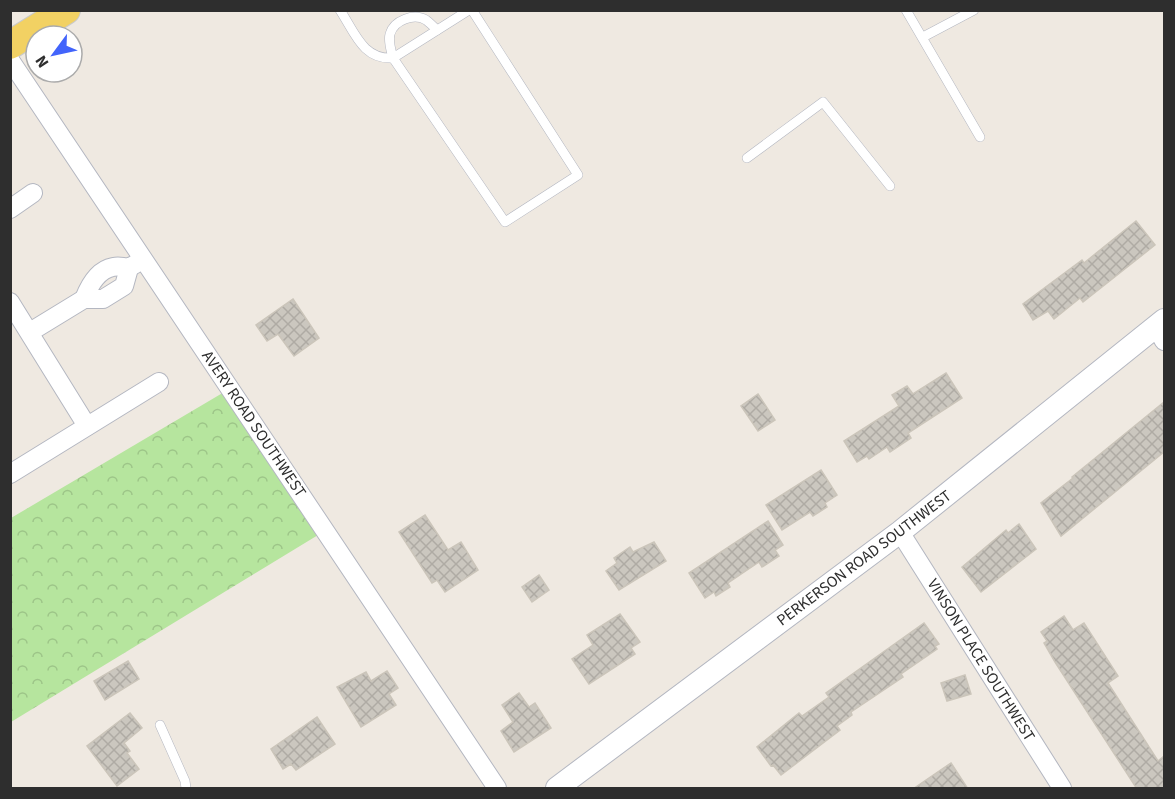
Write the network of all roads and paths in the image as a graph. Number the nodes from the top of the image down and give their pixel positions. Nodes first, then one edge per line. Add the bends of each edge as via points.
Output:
1 (66, 10) edge
2 (340, 10) edge
3 (470, 10) edge
4 (906, 10) edge
5 (974, 10) edge
6 (438, 30) junction
7 (923, 37) junction
8 (10, 45) edge
9 (393, 58) junction
10 (10, 60) edge
11 (980, 137) dead end
12 (747, 158) dead end
13 (890, 186) dead end
14 (33, 193) dead end
15 (10, 209) edge
16 (136, 263) junction
17 (10, 302) edge
18 (1162, 329) edge
19 (30, 332) junction
20 (159, 382) dead end
21 (87, 426) junction
22 (10, 474) edge
23 (900, 532) junction
24 (160, 725) dead end
25 (186, 789) edge
26 (497, 789) edge
27 (557, 789) edge
28 (1062, 789) edge

1 - 8 main road
2 - 9 lane via 367,52 383,59
3 - 6 lane
3 - 9 lane via 578,175 505,222
4 - 7 lane
5 - 7 lane
6 - 9 lane
6 - 9 lane via 417,17 403,20 390,34
7 - 11 lane
10 - 16 street, AVERY ROAD SOUTHWEST
12 - 13 lane via 824,102
14 - 15 street
16 - 19 street via 124,286 103,299 84,299
16 - 26 street, AVERY ROAD SOUTHWEST
17 - 19 street
18 - 23 street, PERKERSON ROAD SOUTHWEST
19 - 21 street
20 - 21 street
21 - 22 street
23 - 27 street, PERKERSON ROAD SOUTHWEST
23 - 28 street, VINSON PLACE SOUTHWEST
24 - 25 lane

